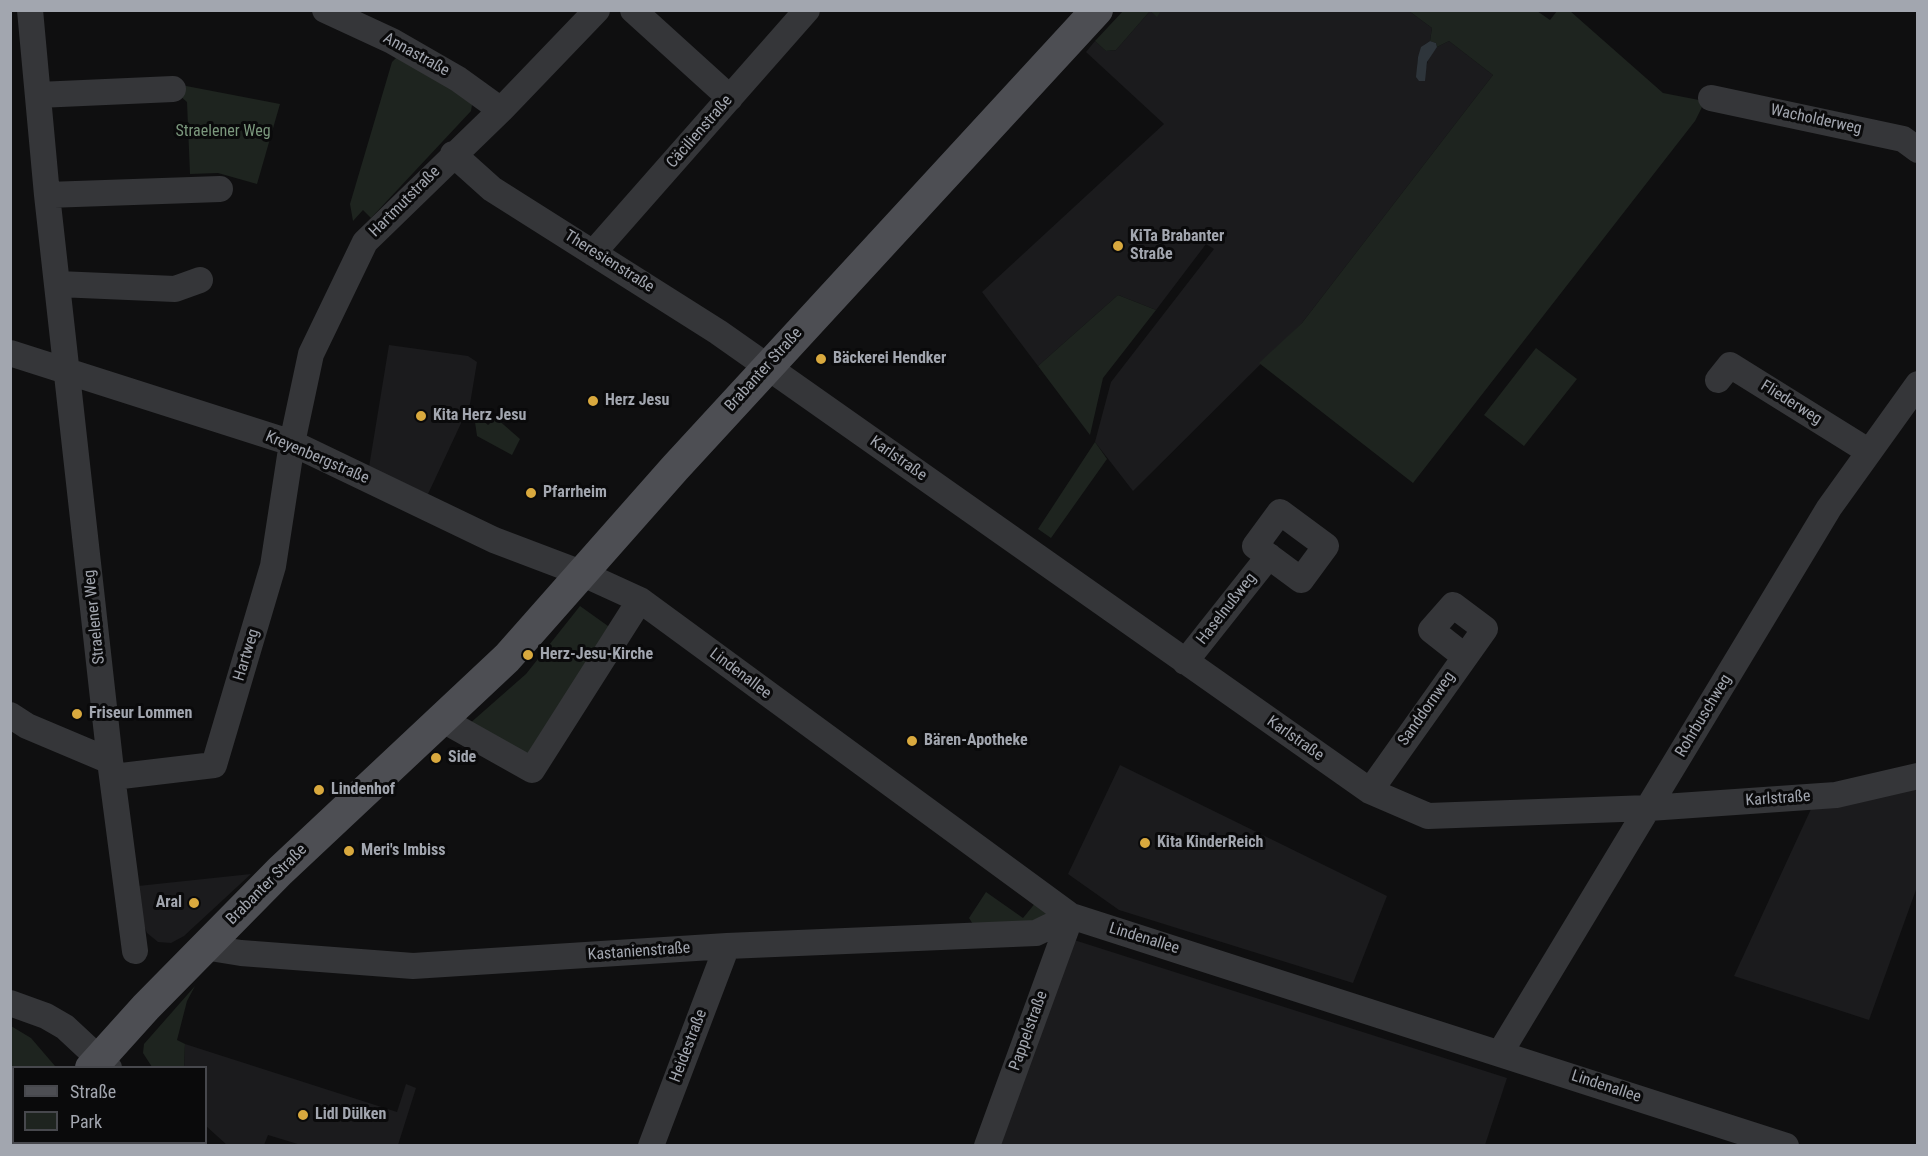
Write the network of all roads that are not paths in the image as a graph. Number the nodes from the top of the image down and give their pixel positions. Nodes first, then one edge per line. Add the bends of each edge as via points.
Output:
1 (30, 10) edge
2 (325, 10) edge
3 (597, 10) edge
4 (633, 10) edge
5 (797, 14) edge
6 (1086, 14) edge
7 (173, 89) dead end
8 (38, 95) junction
9 (730, 98) junction
10 (1711, 98) dead end
11 (501, 110) junction
12 (1917, 150) edge
13 (453, 154) junction
14 (220, 189) dead end
15 (47, 195) junction
16 (593, 253) junction
17 (200, 280) dead end
18 (58, 284) junction
19 (10, 353) edge
20 (767, 367) junction
21 (69, 374) junction
22 (1718, 380) dead end
23 (1917, 384) edge
24 (292, 443) junction
25 (1868, 451) junction
26 (1269, 556) dead end
27 (581, 573) junction
28 (640, 600) junction
29 (1464, 656) junction
30 (1185, 662) junction
31 (10, 715) edge
32 (443, 720) junction
33 (111, 769) junction
34 (1917, 776) edge
35 (1370, 791) junction
36 (1649, 808) junction
37 (1071, 916) junction
38 (727, 946) junction
39 (204, 947) junction
40 (135, 951) dead end
41 (10, 1003) edge
42 (1500, 1053) junction
43 (100, 1064) edge
44 (651, 1146) edge
45 (987, 1146) edge
46 (1786, 1146) edge

1 - 8 street, Straelener Weg
2 - 11 street, Annastraße via 392,41 458,79
3 - 11 street, Hartmutstraße
4 - 9 street
5 - 9 street, Cäcilienstraße
6 - 20 main road, Brabanter Straße
7 - 8 street
8 - 15 street, Straelener Weg
9 - 16 street, Cäcilienstraße
10 - 12 street, Wacholderweg via 1903,139
11 - 13 street, Hartmutstraße
13 - 16 street, Theresienstraße via 492,189
13 - 24 street, Hartmutstraße via 365,242 311,354
14 - 15 street
15 - 18 street, Straelener Weg
16 - 20 street, Theresienstraße
17 - 18 street via 175,289
18 - 21 street, Straelener Weg
19 - 21 street, Kreyenbergstraße
20 - 27 main road, Brabanter Straße
20 - 30 street, Karlstraße
21 - 24 street, Kreyenbergstraße
21 - 33 street, Straelener Weg
22 - 25 street, Fliederweg via 1730,365
23 - 25 street, Rohrbuschweg
24 - 27 street, Kreyenbergstraße via 494,540
24 - 33 street, Hartweg via 273,566 214,765
25 - 36 street, Rohrbuschweg via 1829,508
26 - 30 street, Haselnußweg
27 - 28 street, Lindenallee
27 - 32 main road, Brabanter Straße via 507,658
28 - 32 street via 532,770
28 - 37 street, Lindenallee
29 - 29 street, Sanddornweg via 1485,629 1454,605 1431,630
29 - 35 street, Sanddornweg
30 - 35 street, Karlstraße
31 - 33 street
32 - 39 main road, Brabanter Straße
33 - 40 street, Straelener Weg
34 - 36 street, Karlstraße via 1836,795
35 - 36 street, Karlstraße via 1428,816
36 - 42 street, Rohrbuschweg
37 - 38 street, Kastanienstraße via 1036,933
37 - 42 street, Lindenallee
37 - 45 street, Pappelstraße
38 - 39 street, Kastanienstraße via 412,966
38 - 44 street, Heidestraße
39 - 43 main road, Brabanter Straße
41 - 43 street via 65,1027
42 - 46 street, Lindenallee

